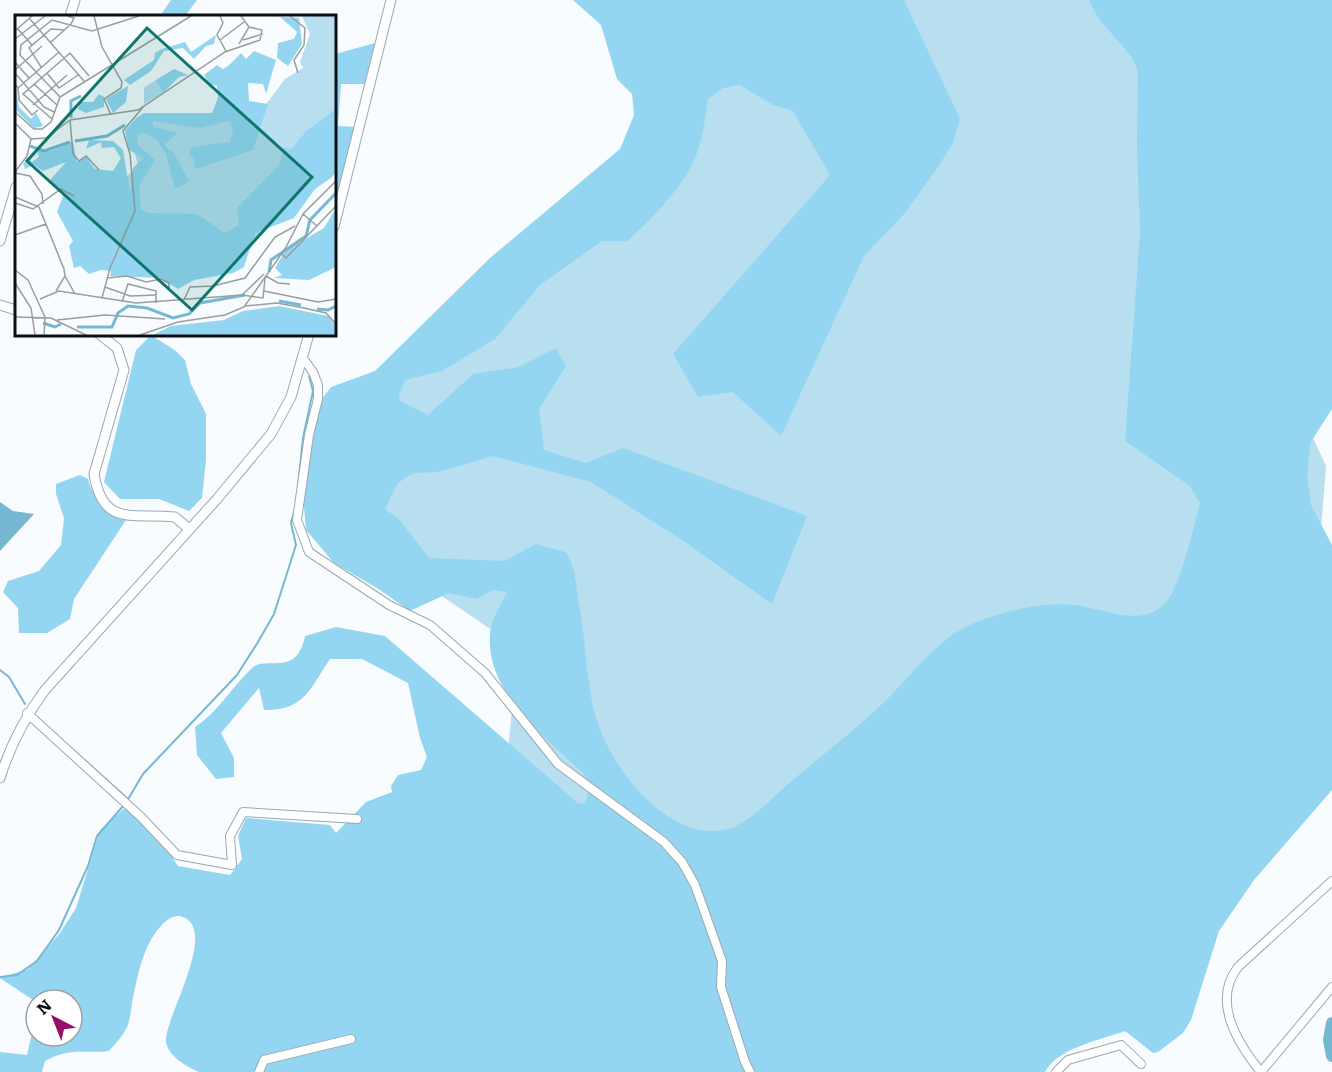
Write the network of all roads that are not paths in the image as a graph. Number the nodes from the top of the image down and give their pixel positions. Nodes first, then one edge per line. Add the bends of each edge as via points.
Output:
1 (75, 0) edge
2 (391, 0) edge
3 (70, 15) edge
4 (15, 190) edge
5 (336, 219) edge
6 (0, 241) edge
7 (0, 305) edge
8 (15, 310) edge
9 (102, 336) edge
10 (308, 336) edge
11 (302, 357) junction
12 (189, 529) junction
13 (27, 713) junction
14 (0, 778) edge
15 (357, 819) dead end
16 (1332, 881) edge
17 (1332, 987) edge
18 (351, 1039) dead end
19 (1141, 1064) dead end
20 (259, 1072) edge
21 (750, 1072) edge
22 (1056, 1072) edge
23 (1261, 1072) edge

1 - 3 street
2 - 5 street
4 - 6 street
7 - 8 street
9 - 12 street via 117,348 124,370 94,474 96,488 108,506 128,517 175,517
10 - 11 street
11 - 12 street via 291,397 274,429
11 - 21 street via 314,372 318,386 297,520 309,552 389,604 430,625 484,673 558,764 664,842 682,862 722,960 721,987
12 - 13 street
13 - 14 street
13 - 15 street via 126,802 177,855 232,865 230,836 243,812
16 - 23 street via 1238,968 1230,981 1227,997 1238,1043
17 - 23 street
18 - 20 street via 264,1060
19 - 22 street via 1121,1045 1068,1060

